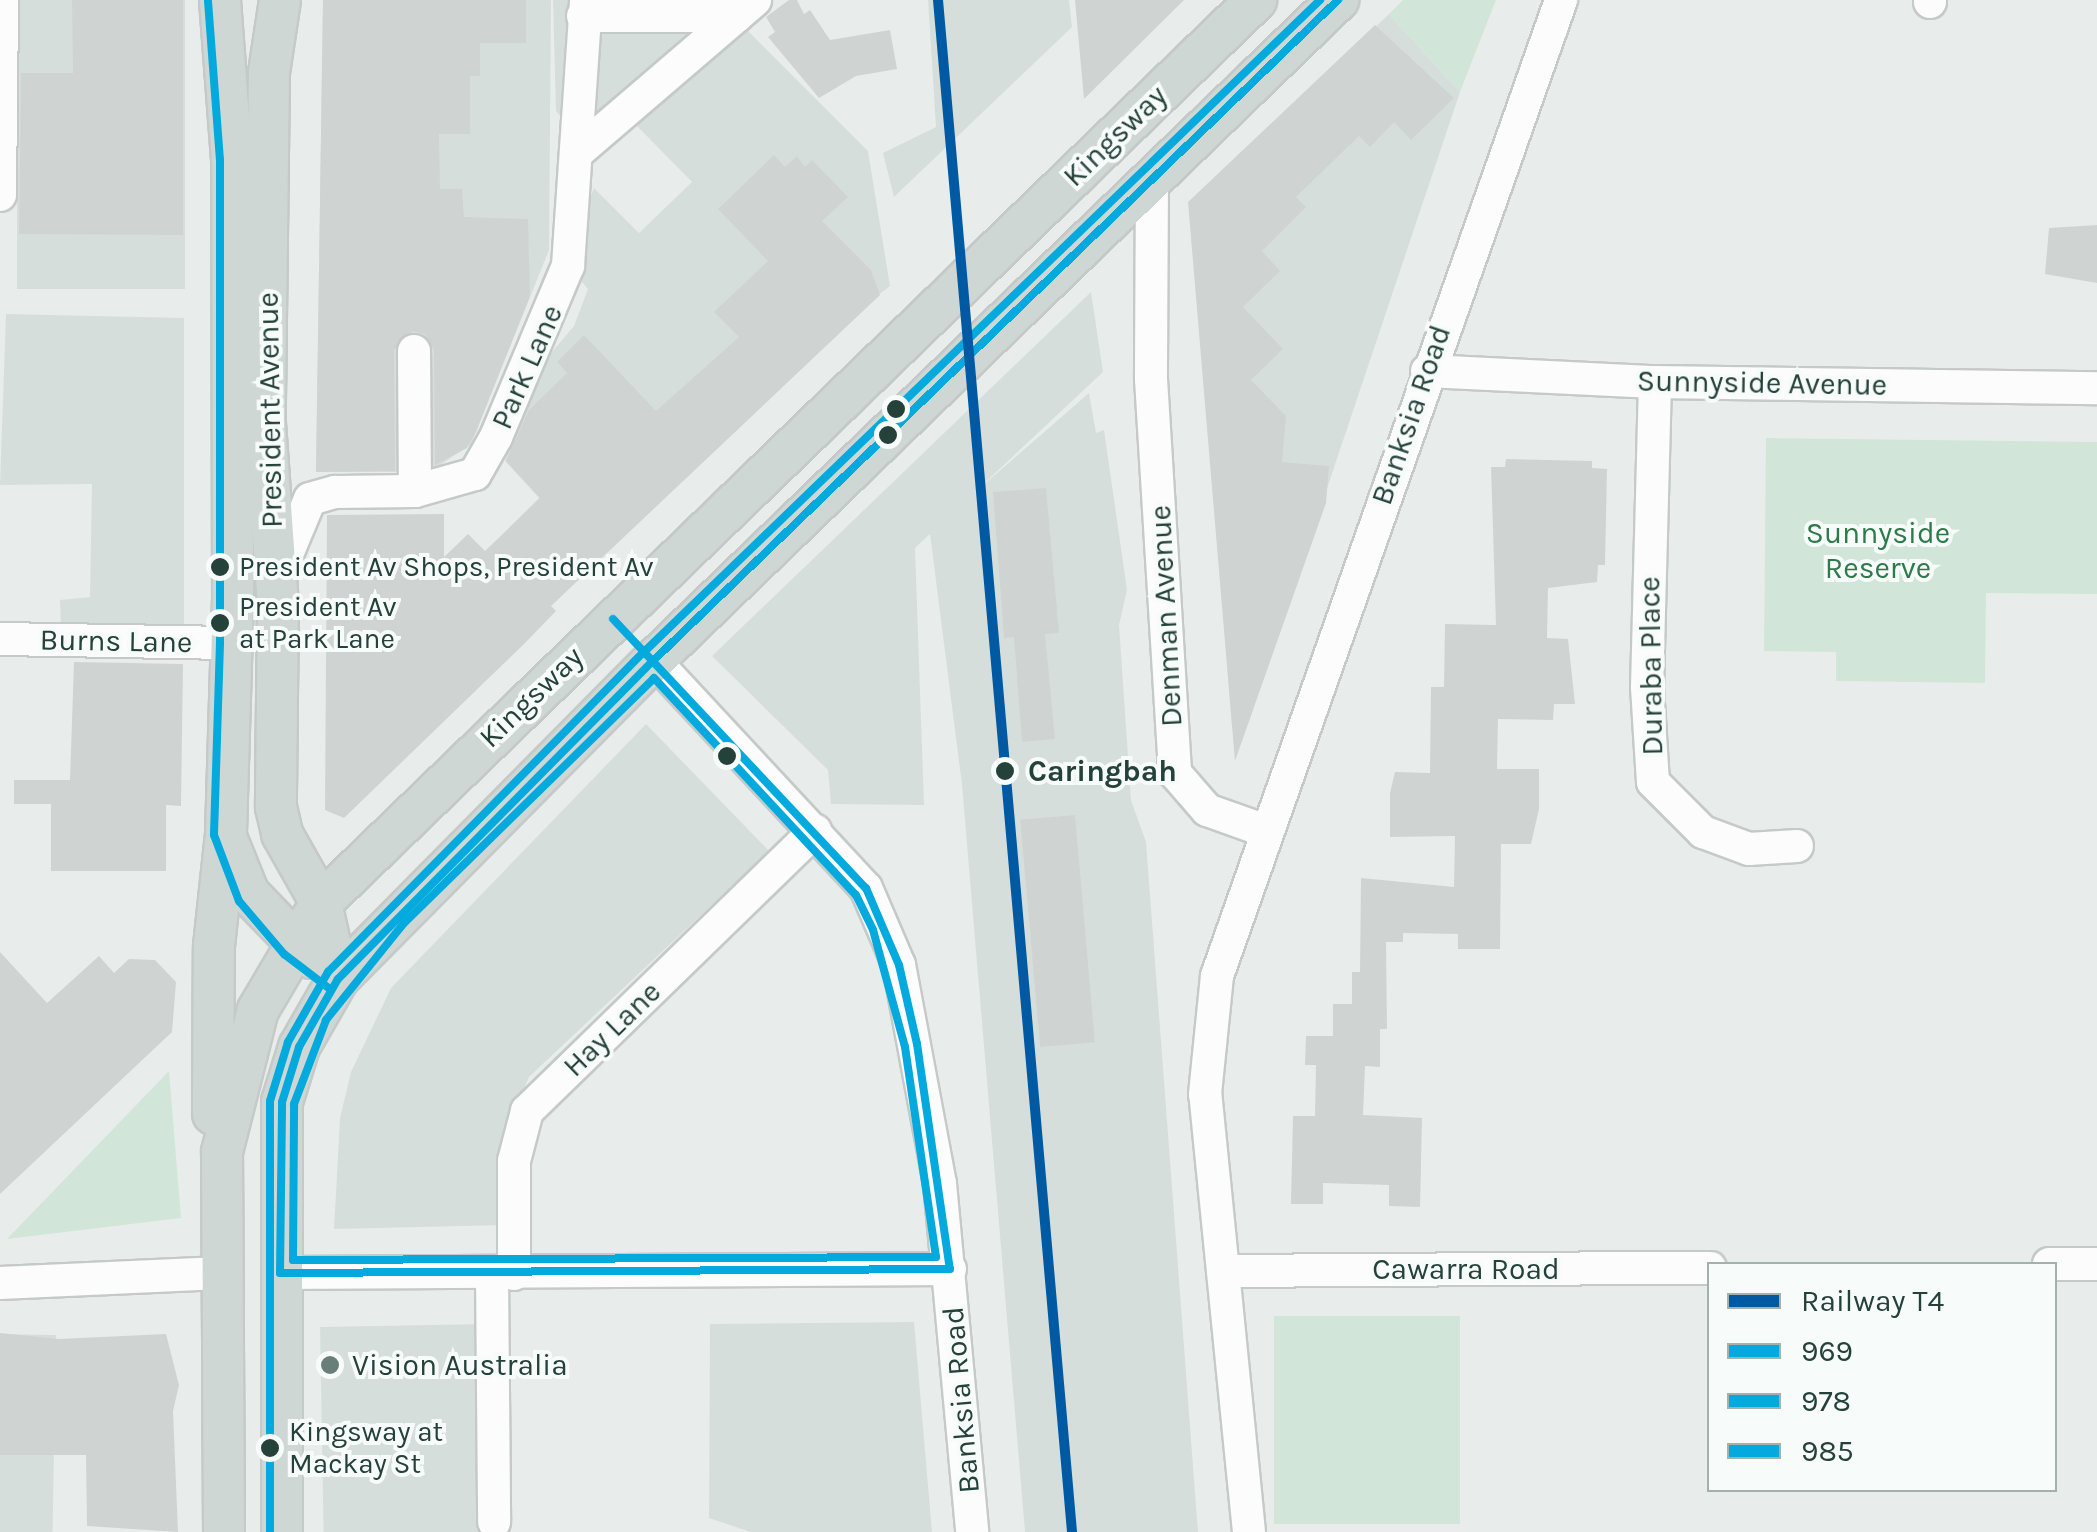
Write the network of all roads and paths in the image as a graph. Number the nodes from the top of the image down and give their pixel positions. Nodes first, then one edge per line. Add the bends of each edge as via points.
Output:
1 (2, 0) edge
2 (220, 0) edge
3 (280, 0) edge
4 (1256, 0) edge
5 (1338, 0) edge
6 (1561, 0) edge
7 (584, 8) edge
8 (746, 8) edge
9 (579, 151) junction
10 (1152, 176) junction
11 (0, 195) edge
12 (414, 352) dead end
13 (1427, 371) junction
14 (1655, 382) junction
15 (2097, 388) edge
16 (414, 491) junction
17 (277, 580) junction
18 (613, 619) junction
19 (0, 641) edge
20 (233, 643) junction
21 (277, 645) junction
22 (654, 660) junction
23 (816, 831) junction
24 (1266, 831) junction
25 (226, 833) junction
26 (1796, 846) dead end
27 (321, 903) junction
28 (294, 944) junction
29 (338, 979) junction
30 (220, 1264) junction
31 (2057, 1264) edge
32 (2097, 1264) edge
33 (950, 1268) junction
34 (1707, 1268) edge
35 (1223, 1271) junction
36 (280, 1273) junction
37 (503, 1274) junction
38 (0, 1283) edge
39 (494, 1522) dead end
40 (224, 1532) edge
41 (282, 1532) edge
42 (972, 1532) edge
43 (1249, 1532) edge

1 - 11 street
2 - 20 main road, President Avenue via 232,160
3 - 17 main road, President Avenue via 269,73 266,423
4 - 18 main road, Kingsway
5 - 10 main road, Kingsway
6 - 13 street, Banksia Road
7 - 8 street
7 - 9 street, Park Lane
8 - 9 street
9 - 16 street, Park Lane via 568,266 496,437 475,474
10 - 22 main road, Kingsway
10 - 24 street, Denman Avenue via 1151,379 1176,774 1207,810
12 - 16 street
13 - 14 street, Sunnyside Avenue
13 - 24 street, Banksia Road
14 - 15 street, Sunnyside Avenue
14 - 26 street, Duraba Place via 1646,687 1653,782 1703,832 1749,850
16 - 17 street, Park Lane via 335,492 310,499
17 - 21 main road, President Avenue
18 - 22 main road
18 - 27 main road, Kingsway
19 - 20 street, Burns Lane
20 - 21 main road
20 - 25 main road, President Avenue
21 - 27 main road, President Avenue via 278,823
22 - 23 street, Banksia Road
22 - 29 main road, Kingsway
23 - 33 street, Banksia Road via 866,888 899,965
23 - 37 street, Hay Lane via 527,1110 514,1161
24 - 35 street via 1217,976 1207,1031 1205,1094
25 - 28 main road, President Avenue via 242,882
25 - 30 main road, President Avenue via 211,1056
27 - 28 main road, Kingsway
27 - 29 main road, President Avenue
28 - 29 main road, President Avenue
28 - 30 main road, Kingsway via 258,1010 234,1085 222,1152
29 - 36 main road, Kingsway via 299,1047 282,1102
30 - 36 main road
30 - 38 street
30 - 40 main road, Kingsway
31 - 32 street
33 - 37 street
33 - 42 street, Banksia Road
34 - 35 street, Cawarra Road
35 - 43 street
36 - 37 street
36 - 41 main road, Kingsway
37 - 39 street, Hay Lane

